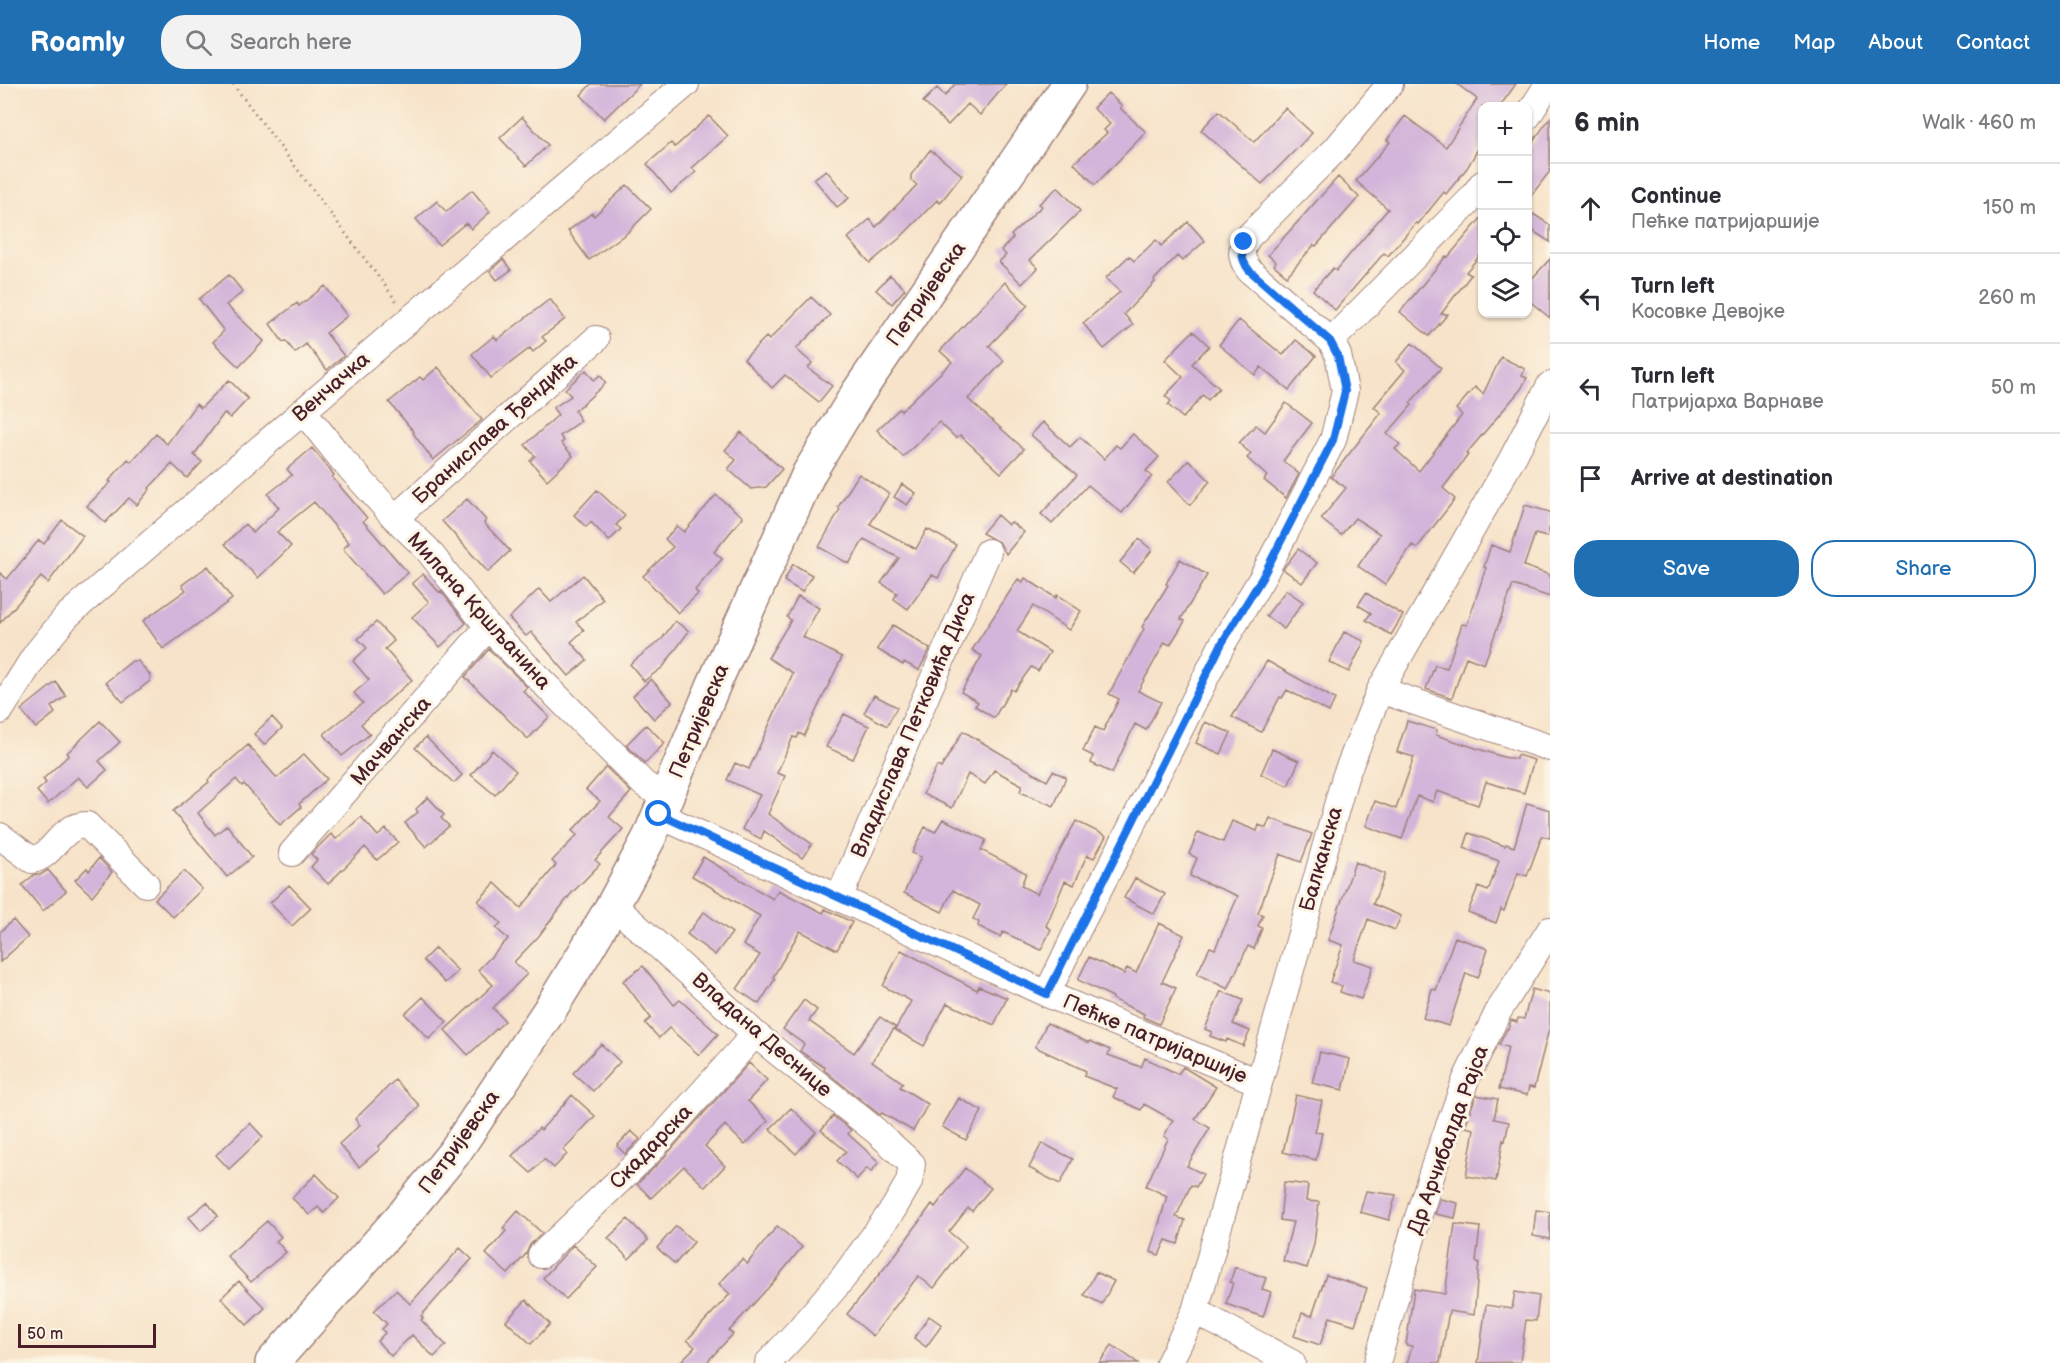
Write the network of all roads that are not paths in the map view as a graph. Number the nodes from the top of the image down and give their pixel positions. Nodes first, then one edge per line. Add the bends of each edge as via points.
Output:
1 (686, 84) edge
2 (1068, 84) edge
3 (1389, 84) edge
4 (1548, 84) edge
5 (1532, 108) edge
6 (1478, 189) edge
7 (596, 339) dead end
8 (1330, 341) junction
9 (1550, 386) edge
10 (304, 412) junction
11 (395, 518) junction
12 (988, 552) dead end
13 (488, 627) junction
14 (1380, 690) junction
15 (0, 711) edge
16 (1550, 748) edge
17 (662, 806) junction
18 (0, 836) edge
19 (292, 853) dead end
20 (146, 884) dead end
21 (839, 898) junction
22 (613, 905) junction
23 (1550, 930) edge
24 (1047, 994) junction
25 (754, 1034) junction
26 (1258, 1082) junction
27 (541, 1255) dead end
28 (1195, 1311) junction
29 (272, 1363) edge
30 (768, 1363) edge
31 (1169, 1363) edge
32 (1292, 1363) edge
33 (1377, 1363) edge

1 - 10 street, Венчачка
2 - 17 main road, Петријевска via 857,394 809,472
3 - 8 street via 1335,150 1250,235 1241,250 1249,270
4 - 5 street
6 - 8 street
7 - 11 street, Бранислава Ђендића
8 - 24 street via 1338,356 1345,391 1333,440 1262,578 1222,643
9 - 14 street, Балканска
10 - 11 street, Милана Кршљанина
10 - 15 street, Венчачка via 67,616 36,654
11 - 13 street, Милана Кршљанина via 427,549
12 - 21 street, Владислава Петковића Диса
13 - 17 street, Милана Кршљанина
13 - 19 street, Мачванска
14 - 16 street
14 - 26 street, Балканска via 1345,777
17 - 21 street, Пећке патријаршије
17 - 22 main road, Петријевска
18 - 20 street via 32,860 40,859 67,830 87,825
21 - 24 street, Пећке патријаршије
22 - 25 street, Владана Деснице
22 - 29 main road, Петријевска via 549,1011 454,1153
23 - 33 street, Др Арчибалда Рајса via 1498,1012 1466,1079 1414,1227
24 - 26 street, Пећке патријаршије
25 - 27 street, Скадарска via 646,1154
25 - 30 street, Владана Деснице via 912,1164 909,1182 894,1208 843,1278
26 - 28 street, Балканска
28 - 31 street, Балканска
28 - 32 street

